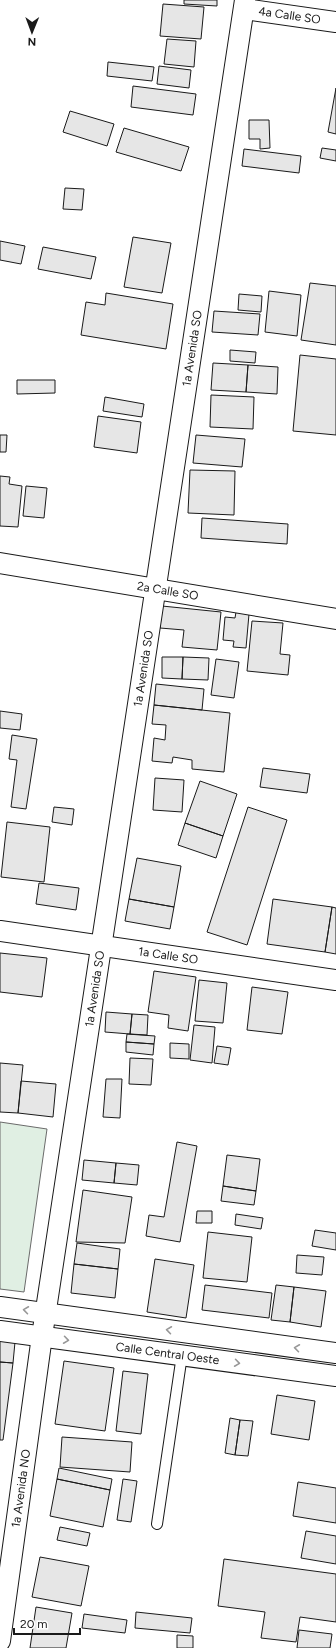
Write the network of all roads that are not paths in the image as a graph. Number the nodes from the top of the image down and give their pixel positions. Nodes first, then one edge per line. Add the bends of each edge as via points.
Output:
1 (245, 5) edge
2 (336, 22) edge
3 (0, 562) edge
4 (156, 589) junction
5 (336, 619) edge
6 (0, 931) edge
7 (102, 946) junction
8 (336, 980) edge
9 (0, 1307) edge
10 (46, 1313) junction
11 (0, 1331) edge
12 (42, 1336) junction
13 (336, 1353) edge
14 (182, 1355) junction
15 (336, 1376) edge
16 (157, 1524) dead end
17 (0, 1641) edge

1 - 2 street, 4a Calle SO
1 - 4 street, 1a Avenida SO
3 - 4 street, 2a Calle SO
4 - 5 street, 2a Calle SO
4 - 7 street, 1a Avenida SO
6 - 7 street, 1a Calle SO
7 - 8 street, 1a Calle SO
7 - 10 street, 1a Avenida SO
10 -> 9 street
10 - 12 street, 1a Avenida SO
13 -> 10 street
11 - 12 street, Calle Central Oeste
12 -> 14 street, Calle Central Oeste
12 - 17 street, 1a Avenida NO
14 -> 15 street, Calle Central Oeste
14 - 16 lane

